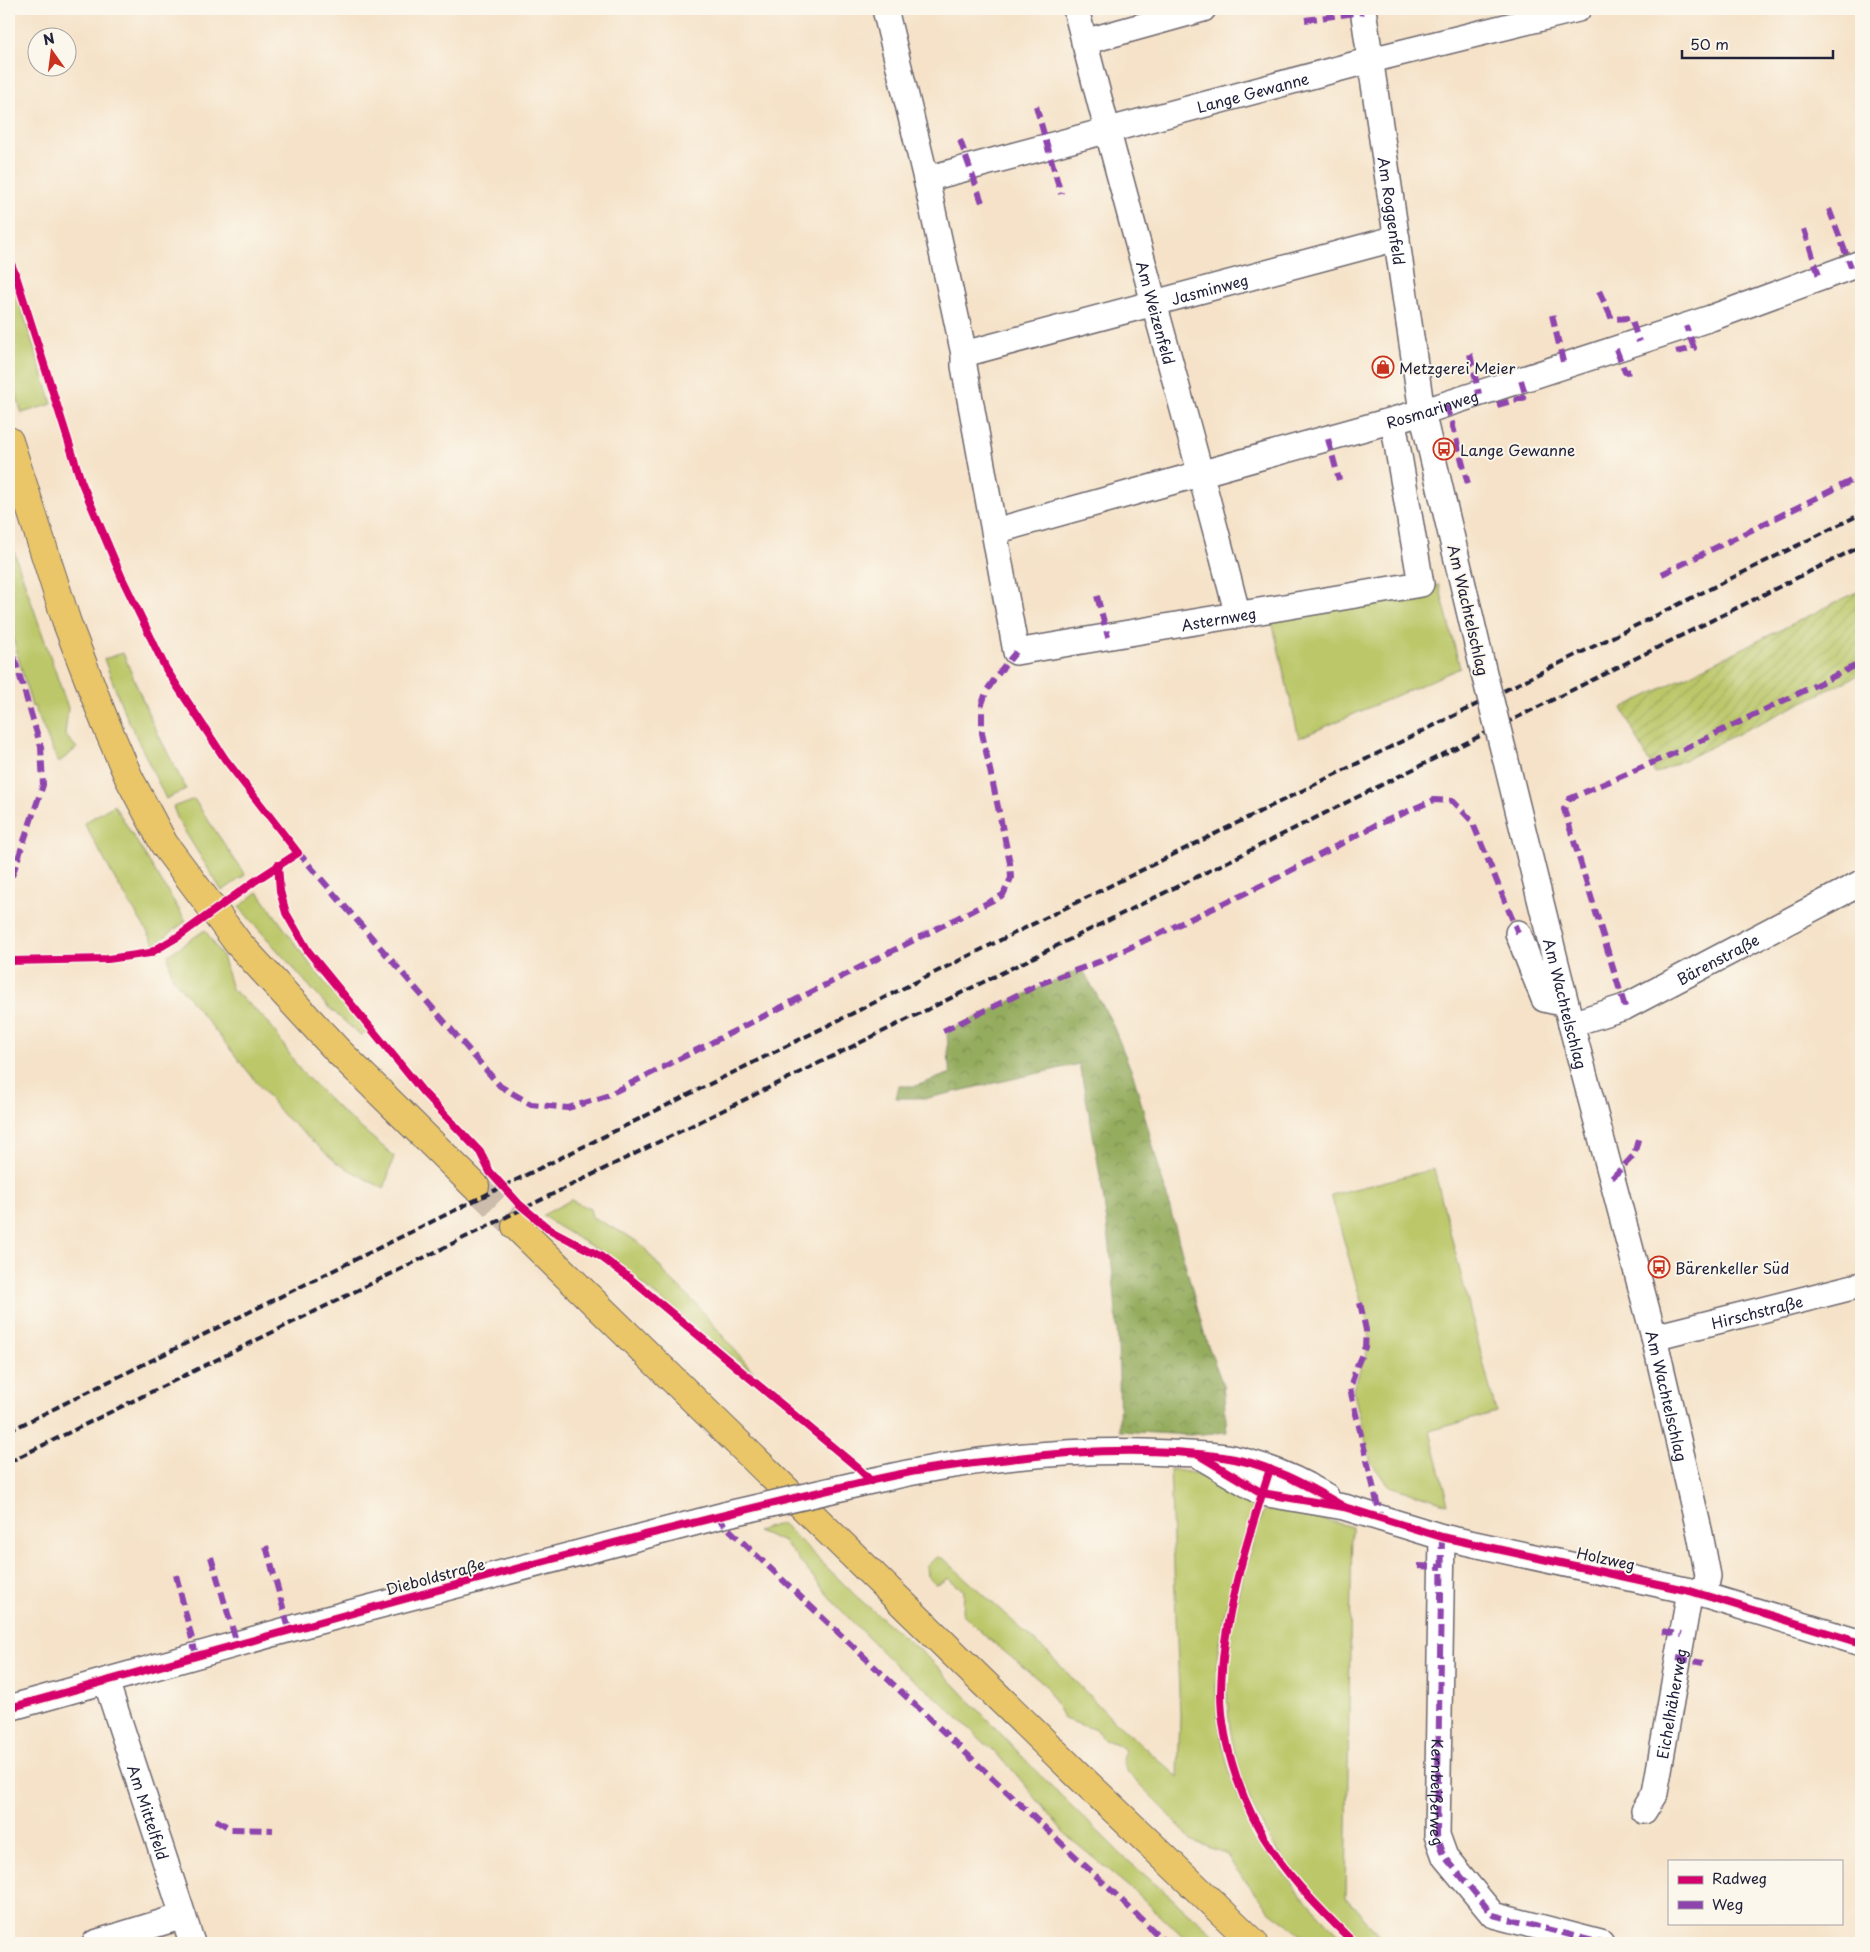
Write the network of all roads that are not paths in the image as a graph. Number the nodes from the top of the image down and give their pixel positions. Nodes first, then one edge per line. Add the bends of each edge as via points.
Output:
1 (885, 9) edge
2 (1076, 9) edge
3 (1203, 9) edge
4 (1363, 9) edge
5 (1578, 9) edge
6 (1084, 42) junction
7 (1370, 60) junction
8 (1108, 131) junction
9 (926, 179) junction
10 (1397, 238) junction
11 (1861, 263) edge
12 (1154, 302) junction
13 (964, 354) junction
14 (1422, 412) junction
15 (1394, 421) junction
16 (9, 441) edge
17 (1201, 473) junction
18 (995, 531) junction
19 (1238, 616) junction
20 (1861, 882) edge
21 (1518, 933) dead end
22 (1569, 1014) junction
23 (475, 1186) tunnel mouth
24 (516, 1226) tunnel mouth
25 (1861, 1285) edge
26 (1654, 1337) junction
27 (871, 1481) joint
28 (1442, 1537) junction
29 (1697, 1593) junction
30 (1861, 1643) edge
31 (106, 1681) junction
32 (9, 1708) edge
33 (1644, 1811) dead end
34 (183, 1916) junction
35 (96, 1943) edge
36 (192, 1943) edge
37 (1254, 1943) edge
38 (1602, 1943) edge

1 - 9 street
2 - 6 street, Am Weizenfeld
3 - 6 street
4 - 7 street, Am Roggenfeld
5 - 7 street, Lange Gewanne
6 - 8 street, Am Weizenfeld
7 - 8 street, Lange Gewanne
7 - 10 street, Am Roggenfeld
8 - 9 street, Lange Gewanne
8 - 12 street, Am Weizenfeld
9 - 13 street
10 - 12 street, Jasminweg
10 - 14 street, Am Roggenfeld
11 - 14 street, Rosmarinweg via 1711,318
12 - 13 street, Jasminweg
12 - 17 street, Am Weizenfeld
13 - 18 street
14 - 15 street, Rosmarinweg
14 - 22 street, Am Wachtelschlag, bridge
15 - 17 street, Rosmarinweg
15 - 19 street, Asternweg via 1422,584
16 - 23 main road via 67,623 104,722 164,844 238,943 337,1050
17 - 18 street, Rosmarinweg
17 - 19 street, Am Weizenfeld
18 - 19 street, Asternweg via 1016,652
20 - 22 street, Bärenstraße via 1625,1007
21 - 22 street via 1544,999
22 - 26 street, Am Wachtelschlag
24 - 37 main road
25 - 26 street, Hirschstraße
26 - 29 street, Am Wachtelschlag via 1708,1576
27 - 28 street, Holzweg via 942,1467 1046,1454 1136,1451 1198,1455 1262,1493 1344,1507
27 - 31 street, Dieboldstraße, bridge via 728,1514 327,1619
28 - 29 street, Holzweg
28 - 38 street, Kernbeißerweg via 1437,1835 1445,1858 1493,1916
29 - 30 street, Holzweg
29 - 33 street, Eichelhäherweg via 1655,1793
31 - 32 street, Dieboldstraße
31 - 34 street, Am Mittelfeld
34 - 35 street
34 - 36 street, Am Mittelfeld

